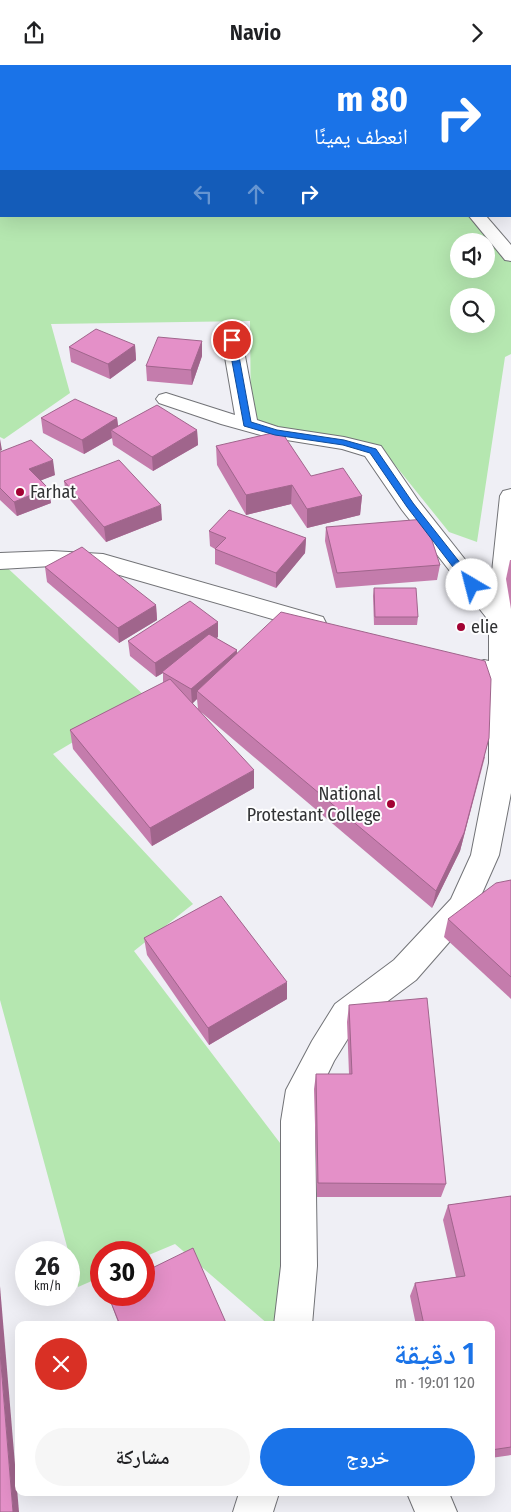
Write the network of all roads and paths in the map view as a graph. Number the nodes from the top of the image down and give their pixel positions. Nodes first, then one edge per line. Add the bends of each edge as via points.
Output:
1 (478, 217) edge
2 (511, 257) edge
3 (232, 340) dead end
4 (166, 399) dead end
5 (247, 424) junction
6 (511, 496) edge
7 (508, 528) edge
8 (0, 561) edge
9 (502, 620) junction
10 (334, 628) edge
11 (467, 665) edge
12 (505, 691) edge
13 (293, 1321) edge
14 (258, 1496) edge
15 (429, 1496) edge
16 (253, 1512) edge
17 (438, 1512) edge

1 - 2 street
3 - 5 street
4 - 5 street
5 - 9 street via 275,433 344,443 373,451 410,505
6 - 7 street
7 - 9 street
8 - 10 street via 72,557 103,562
9 - 12 street
11 - 12 street
12 - 13 street via 503,763 485,855 462,907 405,970 346,1014 303,1090 298,1121 299,1266
14 - 16 street
15 - 17 street

